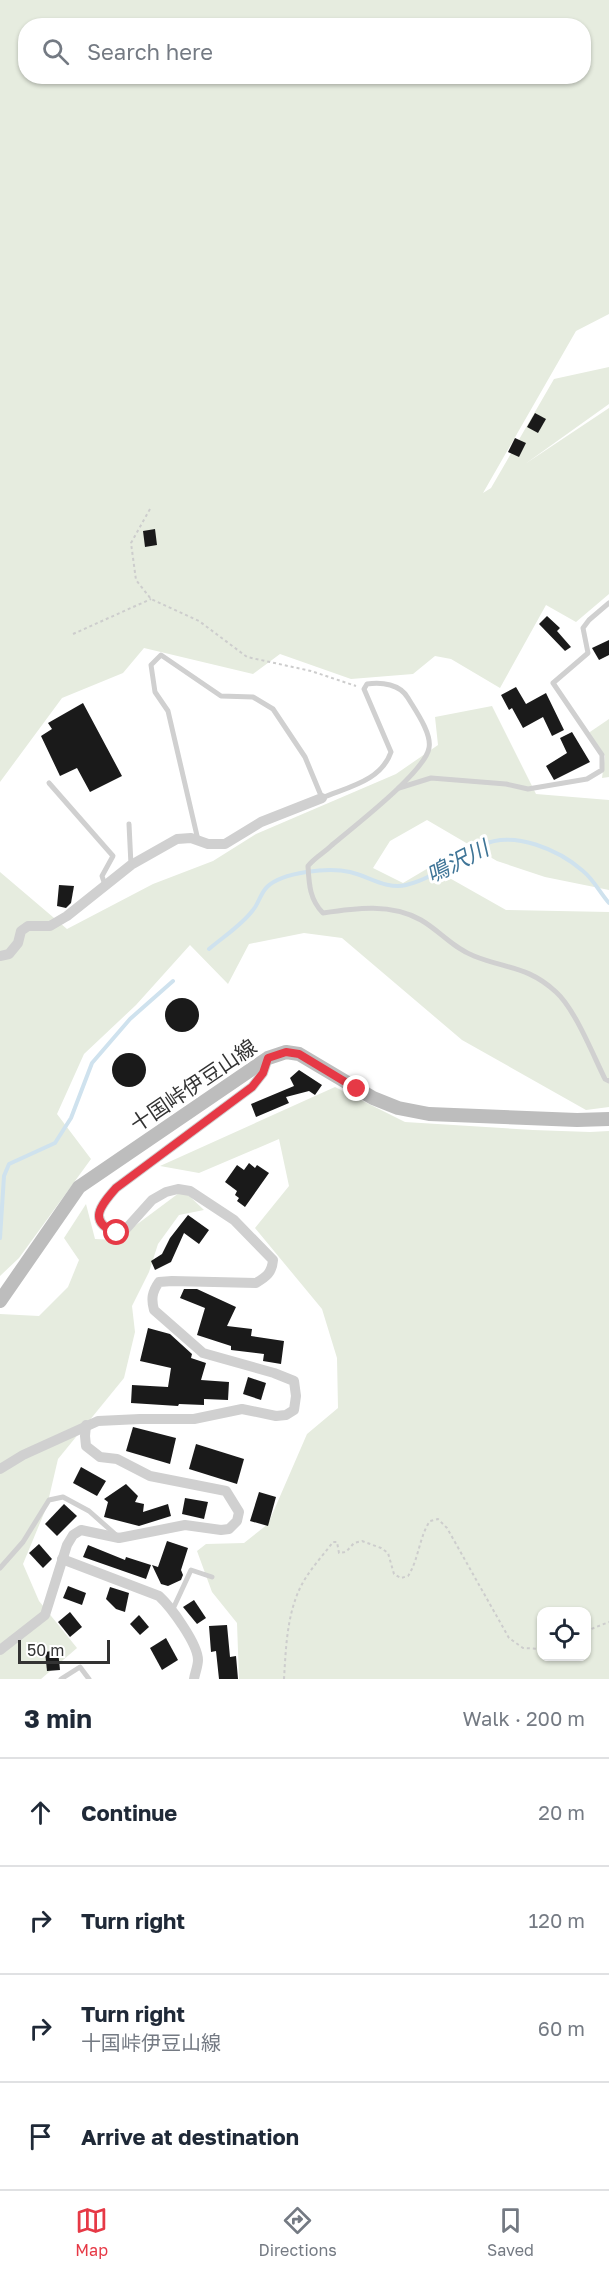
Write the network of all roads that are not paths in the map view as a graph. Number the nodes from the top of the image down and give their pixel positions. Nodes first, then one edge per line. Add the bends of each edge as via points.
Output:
1 (609, 603) edge
2 (49, 783) dead end
3 (398, 788) junction
4 (322, 798) junction
5 (129, 824) dead end
6 (199, 841) junction
7 (131, 865) junction
8 (105, 885) junction
9 (0, 956) edge
10 (268, 1058) junction
11 (609, 1081) edge
12 (609, 1119) edge
13 (0, 1301) edge
14 (86, 1425) junction
15 (0, 1469) edge
16 (119, 1538) junction
17 (62, 1559) junction
18 (0, 1568) edge
19 (212, 1577) dead end
20 (172, 1611) junction
21 (0, 1650) edge
22 (61, 1679) edge
23 (89, 1679) edge
24 (194, 1679) edge

1 - 3 lane via 583,628 588,653 553,683 602,755 602,770 587,779 528,789 431,778
2 - 8 lane via 113,856 102,876
3 - 4 lane via 425,758 430,747 428,734 404,692 378,682 367,684 364,689 391,752 387,764 376,775
3 - 11 lane via 308,866 315,905 323,913 377,908 408,915 475,957 517,968 540,979 558,993 569,1009
4 - 6 street via 261,822 225,844
4 - 6 lane via 305,757 273,709 253,698 221,696 161,655 151,665 155,692 168,711
5 - 7 lane
6 - 7 street via 177,839
7 - 8 street
8 - 9 street via 50,926 28,926 9,954
10 - 12 main road, 十国峠伊豆山線 via 286,1052 299,1054 373,1098 429,1114
10 - 13 main road, 十国峠伊豆山線 via 79,1187
10 - 14 street via 252,1087 116,1188 102,1203 99,1214 100,1223 117,1233 125,1230 152,1200 177,1189 190,1191 242,1228 273,1260 272,1270 265,1278 256,1283 159,1282 152,1301 154,1310 203,1353 294,1381 294,1410 276,1416 242,1409 194,1419 98,1421
14 - 15 street
14 - 16 street via 86,1446 100,1457 117,1459 150,1476 226,1491 239,1512 229,1529 185,1525
16 - 17 street via 81,1530 73,1535
16 - 18 lane via 80,1506 63,1497 49,1500 23,1542
17 - 20 street via 159,1596
17 - 21 street via 45,1615
19 - 20 lane via 191,1570
20 - 24 street via 196,1651
22 - 23 lane via 80,1667

